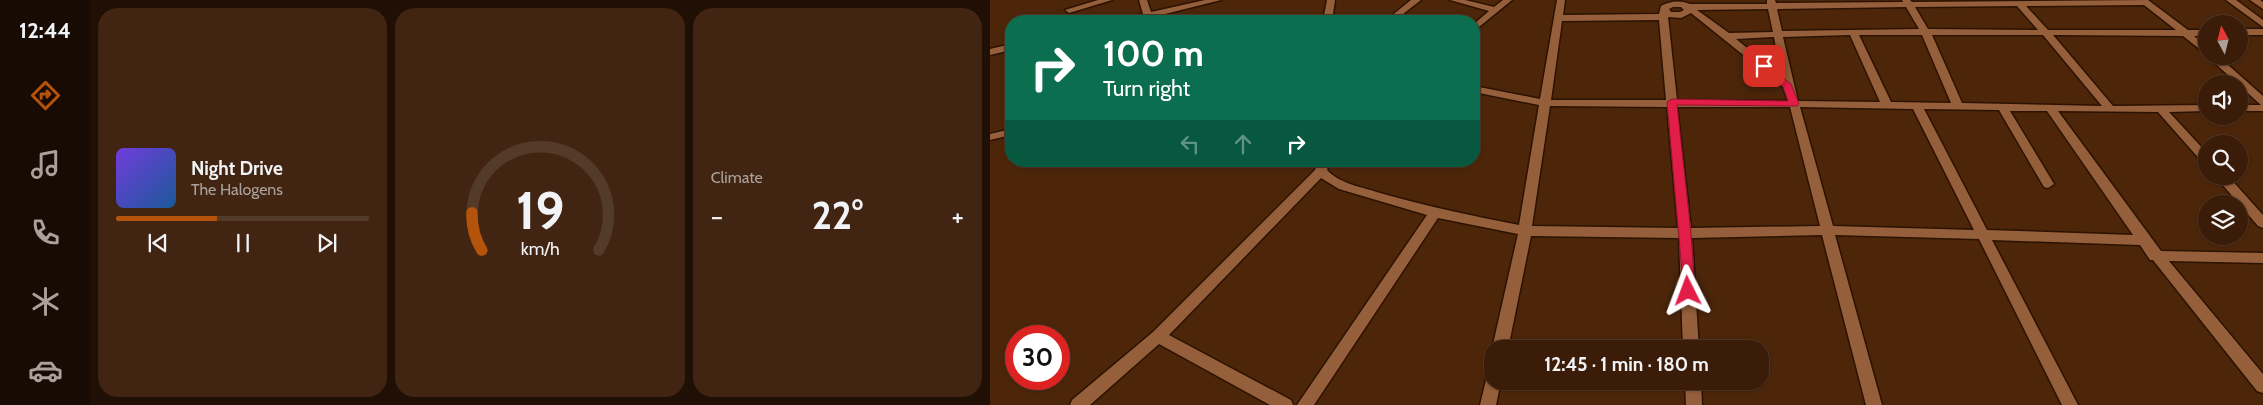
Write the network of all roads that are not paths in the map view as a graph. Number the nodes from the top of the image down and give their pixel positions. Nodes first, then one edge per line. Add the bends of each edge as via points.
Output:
1 (1108, 0) edge
2 (1143, 0) edge
3 (1217, 0) edge
4 (1331, 0) edge
5 (1417, 0) edge
6 (1454, 0) edge
7 (1508, 0) edge
8 (1562, 0) edge
9 (2230, 0) edge
10 (2254, 0) edge
11 (2017, 1) edge
12 (2144, 1) edge
13 (1772, 2) edge
14 (1833, 2) edge
15 (1907, 2) edge
16 (1683, 4) edge
17 (2263, 6) edge
18 (1663, 9) edge
19 (1069, 10) dead end
20 (1495, 10) junction
21 (1148, 15) edge
22 (1160, 15) edge
23 (1329, 15) edge
24 (1397, 15) edge
25 (1560, 18) junction
26 (1480, 23) edge
27 (2263, 24) edge
28 (1853, 32) junction
29 (2248, 32) edge
30 (2263, 32) edge
31 (1926, 33) junction
32 (2046, 33) junction
33 (2198, 33) edge
34 (1778, 34) junction
35 (2187, 34) junction
36 (1727, 36) junction
37 (2198, 44) edge
38 (1005, 48) edge
39 (990, 52) edge
40 (2222, 65) edge
41 (1788, 86) junction
42 (1480, 90) edge
43 (1672, 102) junction
44 (2263, 102) edge
45 (1545, 103) junction
46 (1794, 104) junction
47 (1887, 105) junction
48 (1917, 106) junction
49 (1958, 108) junction
50 (2003, 108) junction
51 (2198, 108) edge
52 (2248, 108) edge
53 (2263, 108) edge
54 (2051, 109) junction
55 (2110, 109) junction
56 (2161, 109) junction
57 (1005, 133) edge
58 (990, 137) edge
59 (2198, 150) edge
60 (1321, 167) edge
61 (1322, 167) edge
62 (2048, 184) dead end
63 (2229, 185) edge
64 (1435, 214) junction
65 (2263, 222) edge
66 (1827, 230) junction
67 (1524, 231) junction
68 (1686, 233) junction
69 (1983, 236) junction
70 (2144, 240) junction
71 (2155, 256) junction
72 (2263, 258) edge
73 (1158, 336) junction
74 (1502, 340) edge
75 (1691, 340) edge
76 (2263, 386) edge
77 (1491, 390) edge
78 (1693, 390) edge
79 (1078, 405) edge
80 (1285, 405) edge
81 (1305, 405) edge
82 (1488, 405) edge
83 (1694, 405) edge
84 (1874, 405) edge
85 (2070, 405) edge

1 - 19 street
2 - 21 street
3 - 22 street
4 - 23 street
5 - 24 street
6 - 20 street
7 - 20 street
8 - 25 street
9 - 27 street
10 - 17 street
11 - 12 street
11 - 15 street
11 - 32 street
12 - 35 street
13 - 14 street
13 - 16 street
13 - 34 street
14 - 15 street
15 - 31 street
16 - 18 street via 1687,13 1681,15 1668,14
16 - 36 street
18 - 25 street
18 - 43 street
20 - 26 street
25 - 45 street
28 - 31 street
28 - 34 street
28 - 47 street
29 - 30 street
31 - 32 street
31 - 49 street
32 - 35 street
32 - 55 street
33 - 35 street
34 - 36 street
34 - 41 street
35 - 37 street
36 - 41 street
38 - 39 street
40 - 44 street
41 - 46 street
42 - 45 street
43 - 45 street
43 - 46 street
43 - 68 street
45 - 67 street
46 - 47 street
46 - 66 street
47 - 48 street
48 - 49 street
48 - 69 street
49 - 50 street
50 - 54 street
50 - 62 street
51 - 56 street
52 - 53 street
54 - 55 street
54 - 70 street
55 - 56 street
56 - 59 street
57 - 58 street
60 - 73 street
61 - 64 street via 1328,179 1343,186
63 - 65 street
64 - 67 street
64 - 81 street
66 - 68 street
66 - 69 street
66 - 84 street
67 - 68 street
67 - 74 street
68 - 75 street
69 - 70 street
69 - 85 street
70 - 71 street
71 - 72 street
71 - 76 street
73 - 79 street
73 - 80 street
77 - 82 street
78 - 83 street

